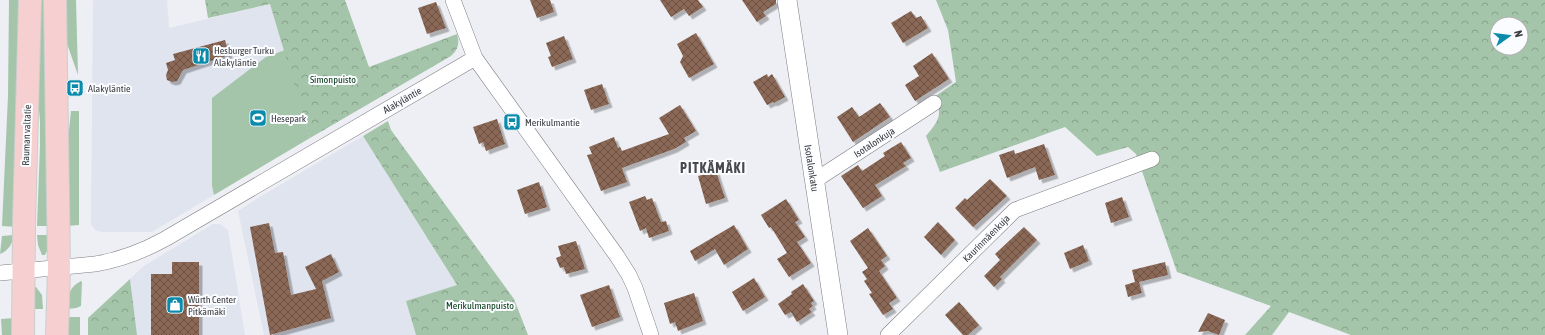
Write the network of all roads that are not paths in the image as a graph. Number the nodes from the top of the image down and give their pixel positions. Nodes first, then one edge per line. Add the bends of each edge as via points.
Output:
1 (30, 0) edge
2 (54, 0) edge
3 (453, 0) edge
4 (787, 0) edge
5 (475, 58) junction
6 (934, 103) dead end
7 (1152, 159) dead end
8 (814, 181) junction
9 (59, 268) junction
10 (23, 271) junction
11 (0, 273) edge
12 (23, 335) edge
13 (56, 335) edge
14 (651, 335) edge
15 (838, 335) edge
16 (888, 335) edge

1 - 10 highway, Rauman valtatie
2 - 9 highway
3 - 5 street
4 - 8 street, Isotalonkatu
5 - 9 street, Alakyläntie via 140,252 105,262
5 - 14 street via 617,256 635,288
6 - 8 street, Isotalonkuja
7 - 16 street, Kaurinmäenkuja via 1015,210
8 - 15 street, Isotalonkatu
9 - 10 street, Alakyläntie
9 - 13 highway
10 - 11 street, Alakyläntie
10 - 12 highway, Rauman valtatie

